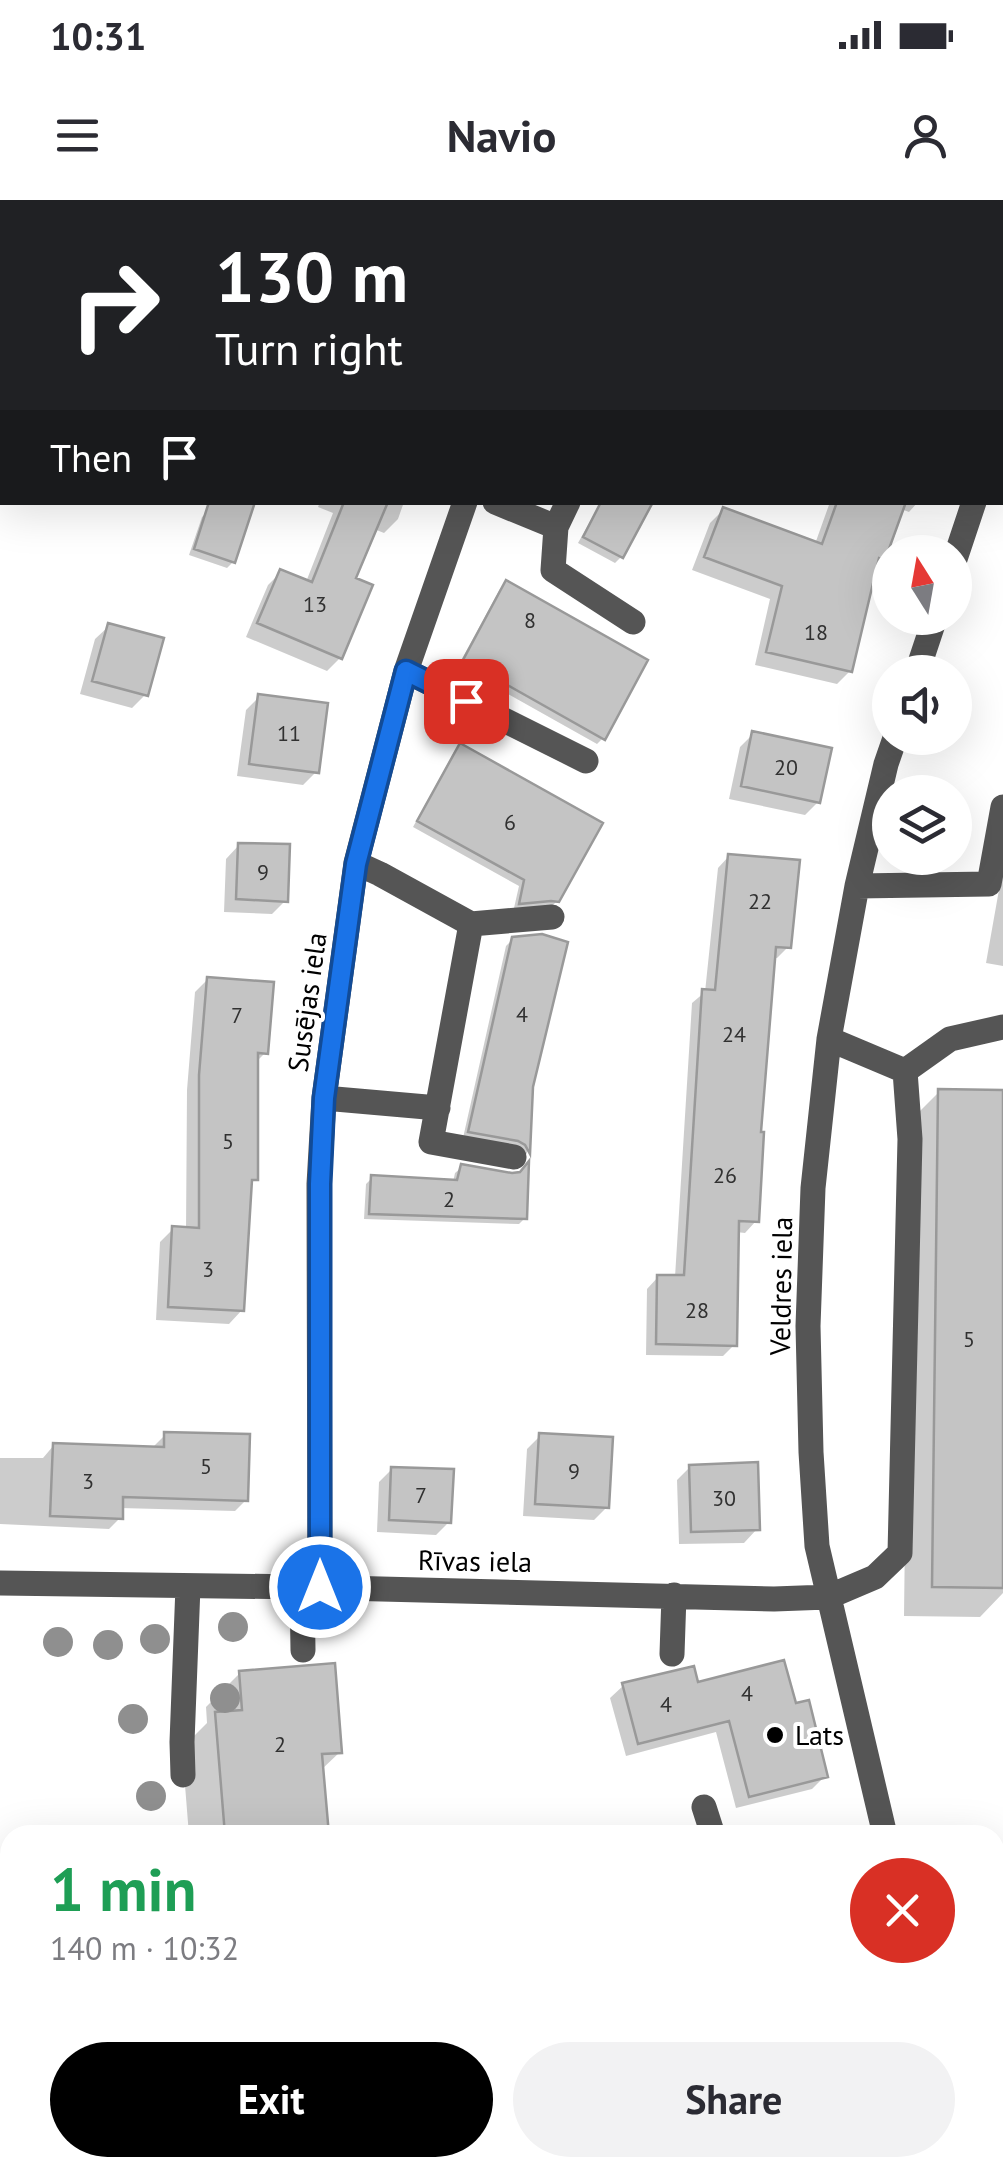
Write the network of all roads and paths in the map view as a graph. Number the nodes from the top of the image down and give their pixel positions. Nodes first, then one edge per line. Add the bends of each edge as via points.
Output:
1 (463, 505) edge
2 (502, 505) edge
3 (567, 505) edge
4 (973, 505) edge
5 (556, 527) junction
6 (963, 535) edge
7 (634, 622) dead end
8 (406, 671) junction
9 (889, 755) edge
10 (586, 761) dead end
11 (1003, 806) edge
12 (356, 864) junction
13 (858, 886) junction
14 (552, 916) dead end
15 (470, 924) junction
16 (1003, 1027) edge
17 (829, 1039) junction
18 (905, 1071) junction
19 (324, 1098) junction
20 (438, 1108) junction
21 (514, 1157) dead end
22 (0, 1582) edge
23 (188, 1586) junction
24 (312, 1587) junction
25 (674, 1596) junction
26 (828, 1598) junction
27 (303, 1650) dead end
28 (672, 1654) dead end
29 (183, 1775) dead end
30 (704, 1807) dead end
31 (710, 1825) edge
32 (875, 1825) edge

1 - 8 street, Susējas iela
2 - 5 street
3 - 5 street
4 - 6 street
5 - 7 street via 553,570
8 - 10 street
8 - 12 street, Susējas iela
9 - 13 street, Veldres iela
11 - 13 street via 989,884
12 - 15 street
12 - 19 street, Susējas iela
13 - 17 street, Veldres iela
14 - 15 street
15 - 20 street
16 - 18 street via 950,1040
17 - 18 street
17 - 26 street, Veldres iela via 813,1188 808,1326 817,1546
18 - 26 street via 910,1139 900,1553 875,1577
19 - 20 street
19 - 24 street, Susējas iela
20 - 21 street via 431,1142
22 - 23 street, Rīvas iela
23 - 24 street, Rīvas iela
23 - 29 street
24 - 25 street, Rīvas iela
24 - 27 street, Susējas iela
25 - 26 street, Rīvas iela
25 - 28 street
26 - 32 street, Veldres iela
30 - 31 street

